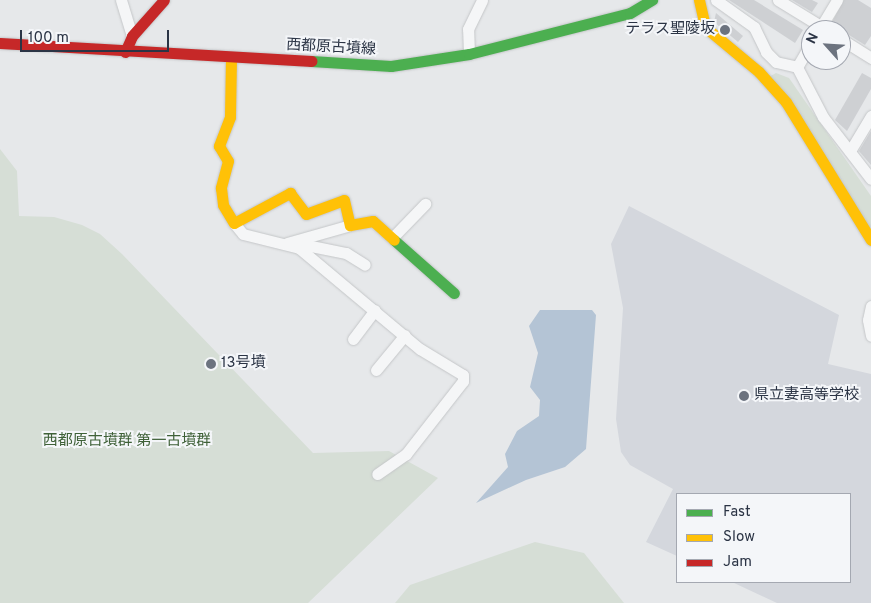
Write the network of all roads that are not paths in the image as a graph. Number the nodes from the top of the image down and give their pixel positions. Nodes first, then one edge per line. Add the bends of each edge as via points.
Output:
1 (120, 0) edge
2 (164, 0) edge
3 (482, 0) edge
4 (652, 0) edge
5 (699, 0) edge
6 (716, 0) edge
7 (778, 0) edge
8 (837, 0) edge
9 (808, 20) edge
10 (827, 20) edge
11 (132, 36) junction
12 (0, 43) edge
13 (851, 45) edge
14 (125, 52) junction
15 (469, 54) junction
16 (231, 58) junction
17 (871, 58) edge
18 (801, 59) edge
19 (796, 67) junction
20 (871, 116) edge
21 (850, 151) junction
22 (871, 179) edge
23 (425, 204) dead end
24 (234, 223) junction
25 (350, 225) junction
26 (394, 236) junction
27 (871, 240) edge
28 (287, 244) junction
29 (299, 248) junction
30 (365, 265) dead end
31 (454, 293) dead end
32 (871, 306) edge
33 (375, 310) junction
34 (405, 335) junction
35 (871, 336) edge
36 (354, 339) dead end
37 (376, 370) dead end
38 (377, 474) dead end

1 - 11 street
2 - 11 street
3 - 15 street via 468,29
4 - 15 street, 西都原古墳線 via 630,13 595,24
5 - 27 street via 704,27 759,72 786,102
6 - 19 street via 754,28 766,52 776,62
7 - 9 street
8 - 10 street
11 - 14 street
12 - 14 street, 西都原古墳線
13 - 17 street
14 - 16 street, 西都原古墳線
15 - 16 street, 西都原古墳線 via 391,66
16 - 24 street via 230,117 220,146 228,161 221,188 223,205
18 - 19 street
19 - 21 street via 823,117
20 - 21 street
21 - 22 street
23 - 26 street
24 - 25 street via 290,193 306,214 344,200
24 - 28 street via 243,234
25 - 26 street via 374,221
25 - 28 street
26 - 31 street
28 - 29 street
29 - 30 street via 306,245 346,253
29 - 33 street
32 - 35 street via 868,320
33 - 34 street
33 - 36 street
34 - 37 street
34 - 38 street via 463,375 463,381 406,454

